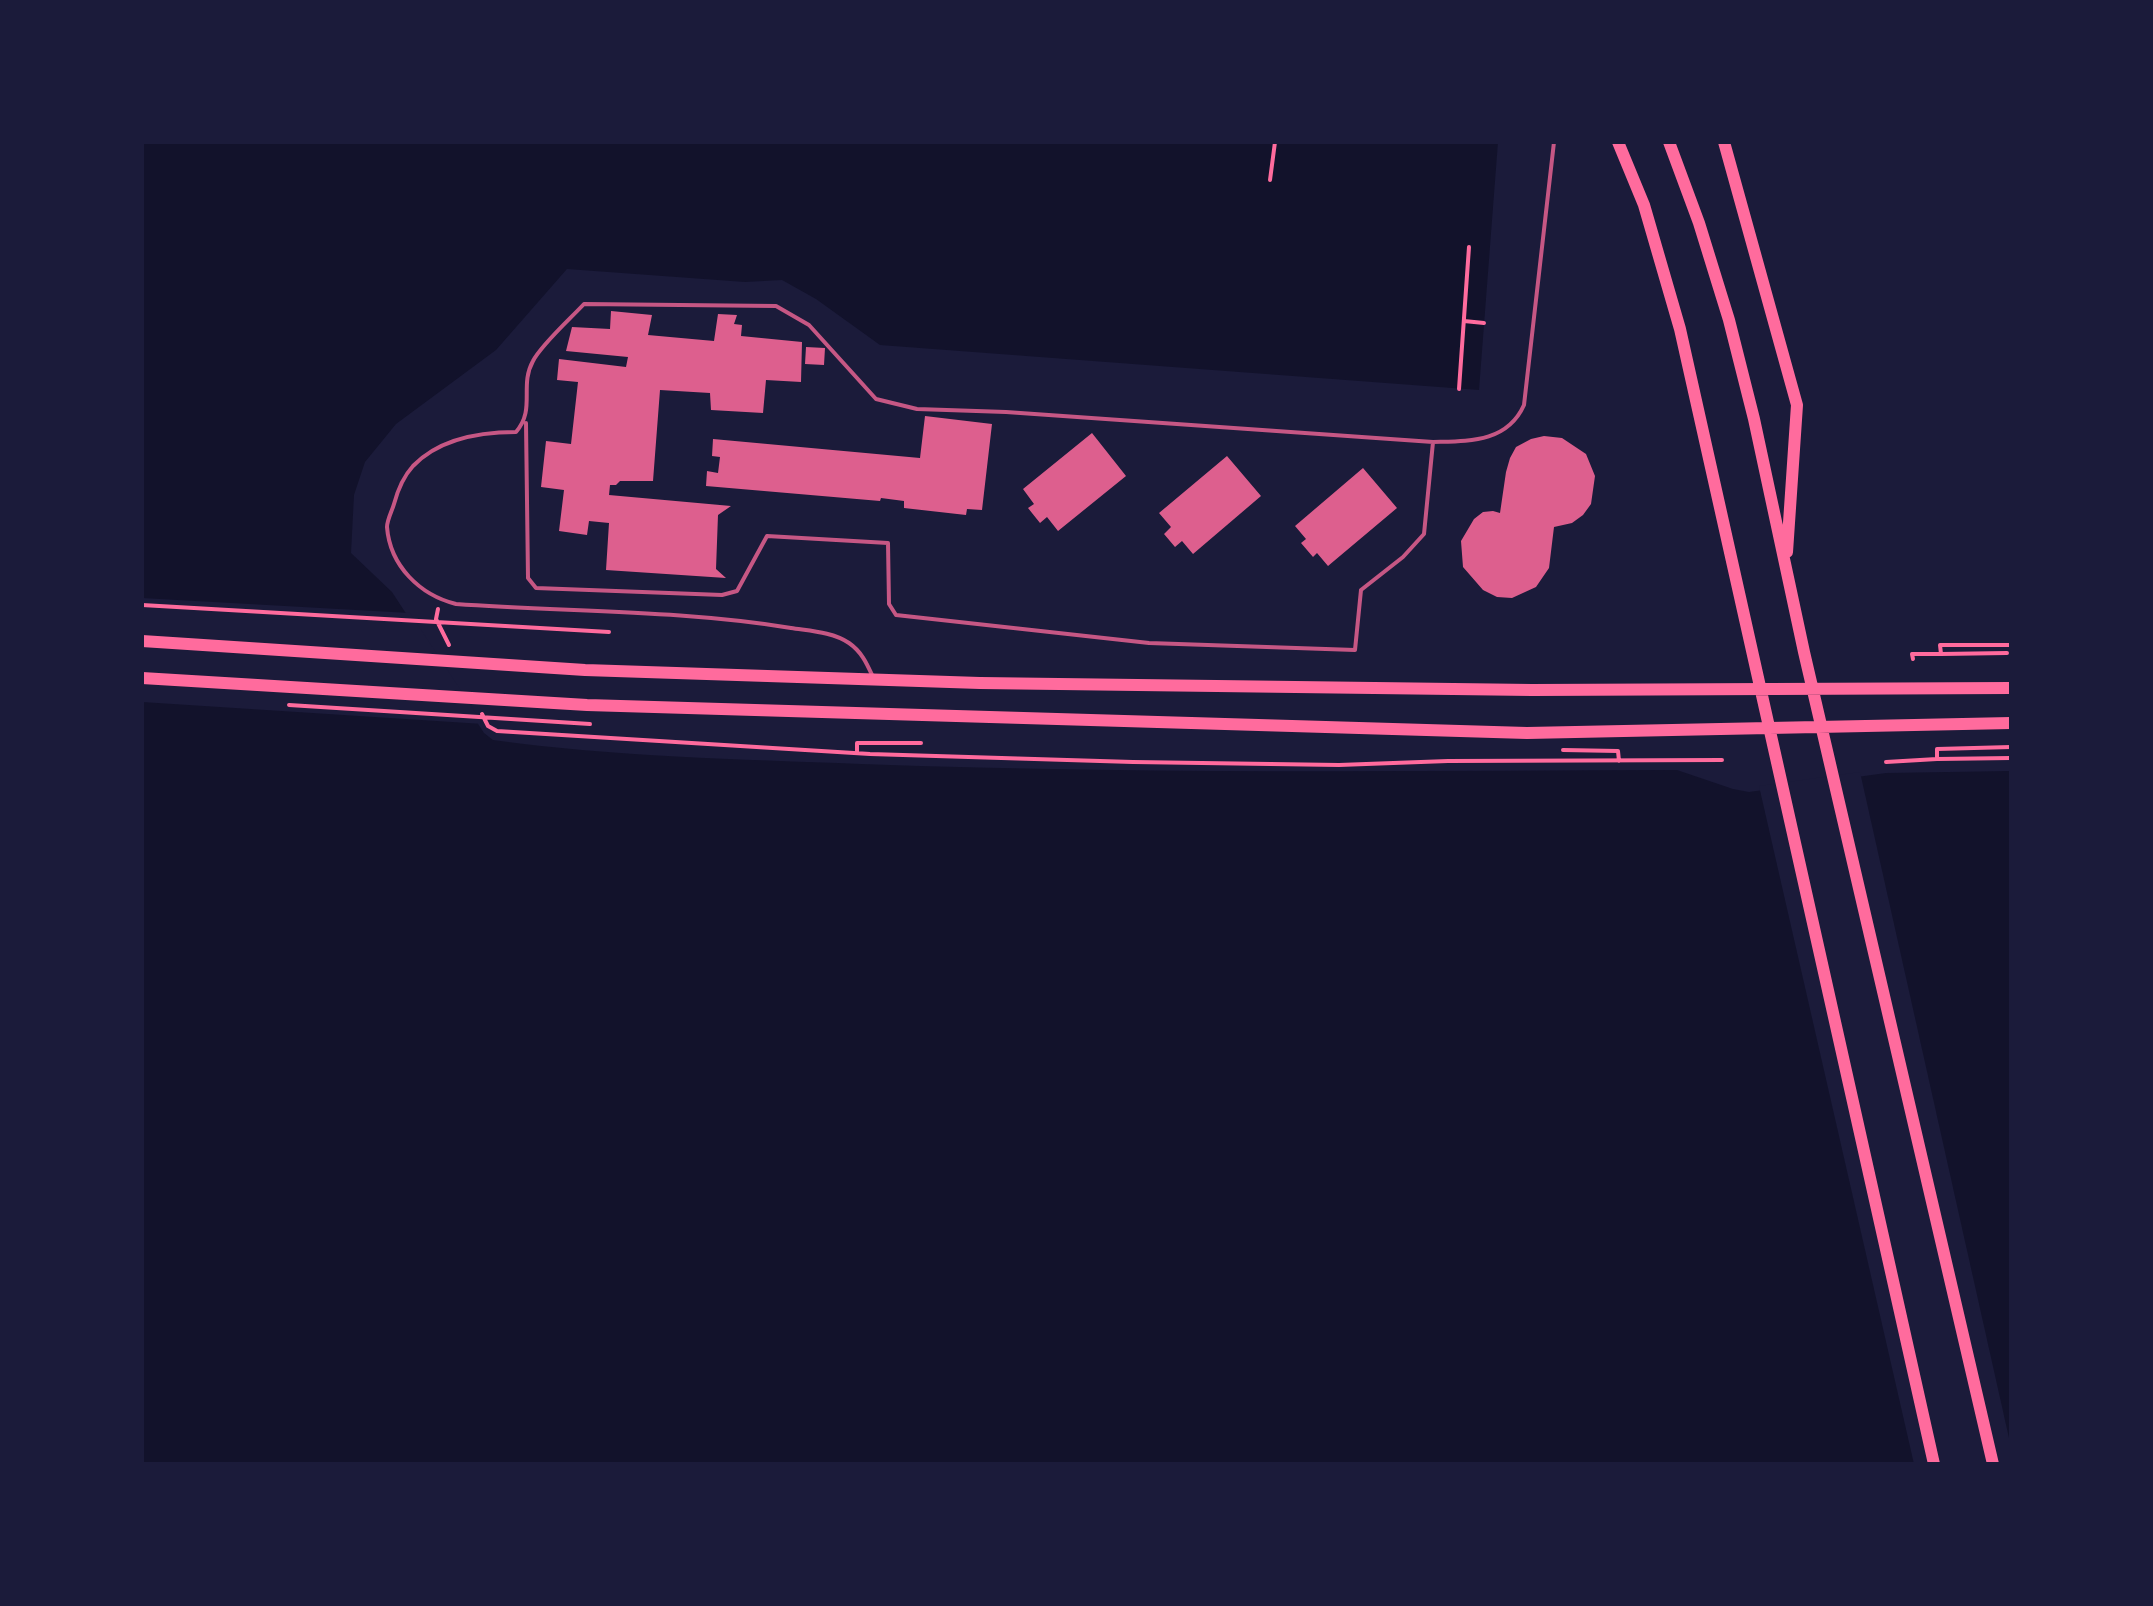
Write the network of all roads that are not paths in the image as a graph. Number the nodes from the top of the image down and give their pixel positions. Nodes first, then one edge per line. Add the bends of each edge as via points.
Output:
1 (1554, 142) edge
2 (1618, 142) edge
3 (1669, 142) edge
4 (1724, 142) edge
5 (526, 420) junction
6 (1433, 442) junction
7 (1786, 567) junction
8 (142, 641) edge
9 (142, 678) edge
10 (874, 680) junction
11 (2011, 688) edge
12 (2011, 723) edge
13 (1934, 1464) edge
14 (1993, 1464) edge

1 - 6 lane via 1524,405 1511,425 1490,437
2 - 13 main road via 1644,205 1680,329
3 - 7 main road via 1729,320
4 - 7 main road via 1797,405
5 - 6 lane via 533,360 584,304 776,306 809,325 876,399 917,409
5 - 6 lane via 528,578 536,588 722,595 737,591 767,536 888,543 889,604 896,615 1149,643 1355,650 1361,590 1424,534
5 - 10 lane via 516,432 486,432 443,446 415,464 399,484 387,525 403,570 420,588 456,604 764,623 829,635 861,652
7 - 14 main road
8 - 10 main road via 585,670
9 - 12 main road via 587,705 1527,733
10 - 11 main road via 1532,690

